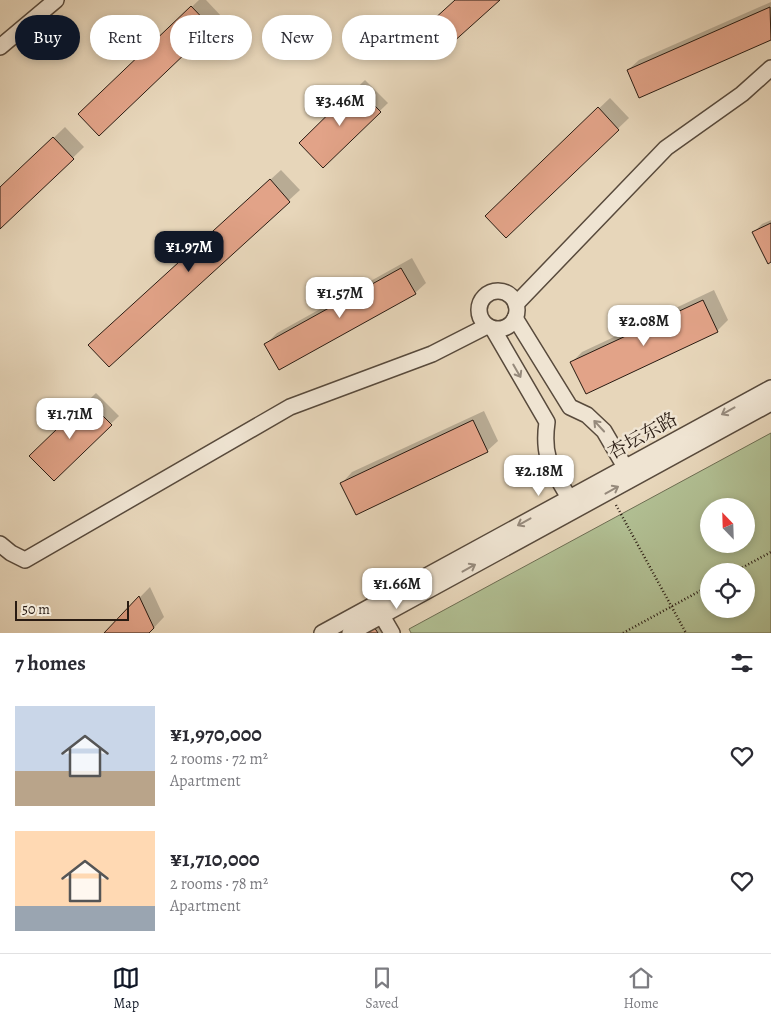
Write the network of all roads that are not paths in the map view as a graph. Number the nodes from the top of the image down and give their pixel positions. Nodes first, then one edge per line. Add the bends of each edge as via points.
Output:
1 (56, 0) edge
2 (0, 47) edge
3 (771, 68) edge
4 (516, 311) junction
5 (490, 327) junction
6 (771, 388) edge
7 (771, 403) edge
8 (625, 467) junction
9 (569, 498) junction
10 (0, 544) edge
11 (378, 610) junction
12 (322, 633) edge
13 (350, 633) edge
14 (392, 633) edge

1 - 2 street
3 - 4 street via 742,94 666,148
4 - 5 street via 506,327
4 - 5 street via 514,298 504,291 486,294 478,310 479,316
8 -> 4 street via 604,431 587,415 570,407
5 -> 9 street via 547,422 544,440 548,462
5 - 10 street via 432,354 290,407 25,560
6 -> 8 street, 杏坛东路
11 -> 7 street, 杏坛东路
8 - 9 street, 杏坛东路
9 -> 11 street, 杏坛东路
11 - 12 street, 杏坛东路
11 - 13 street, 杏坛东路
11 - 14 street

